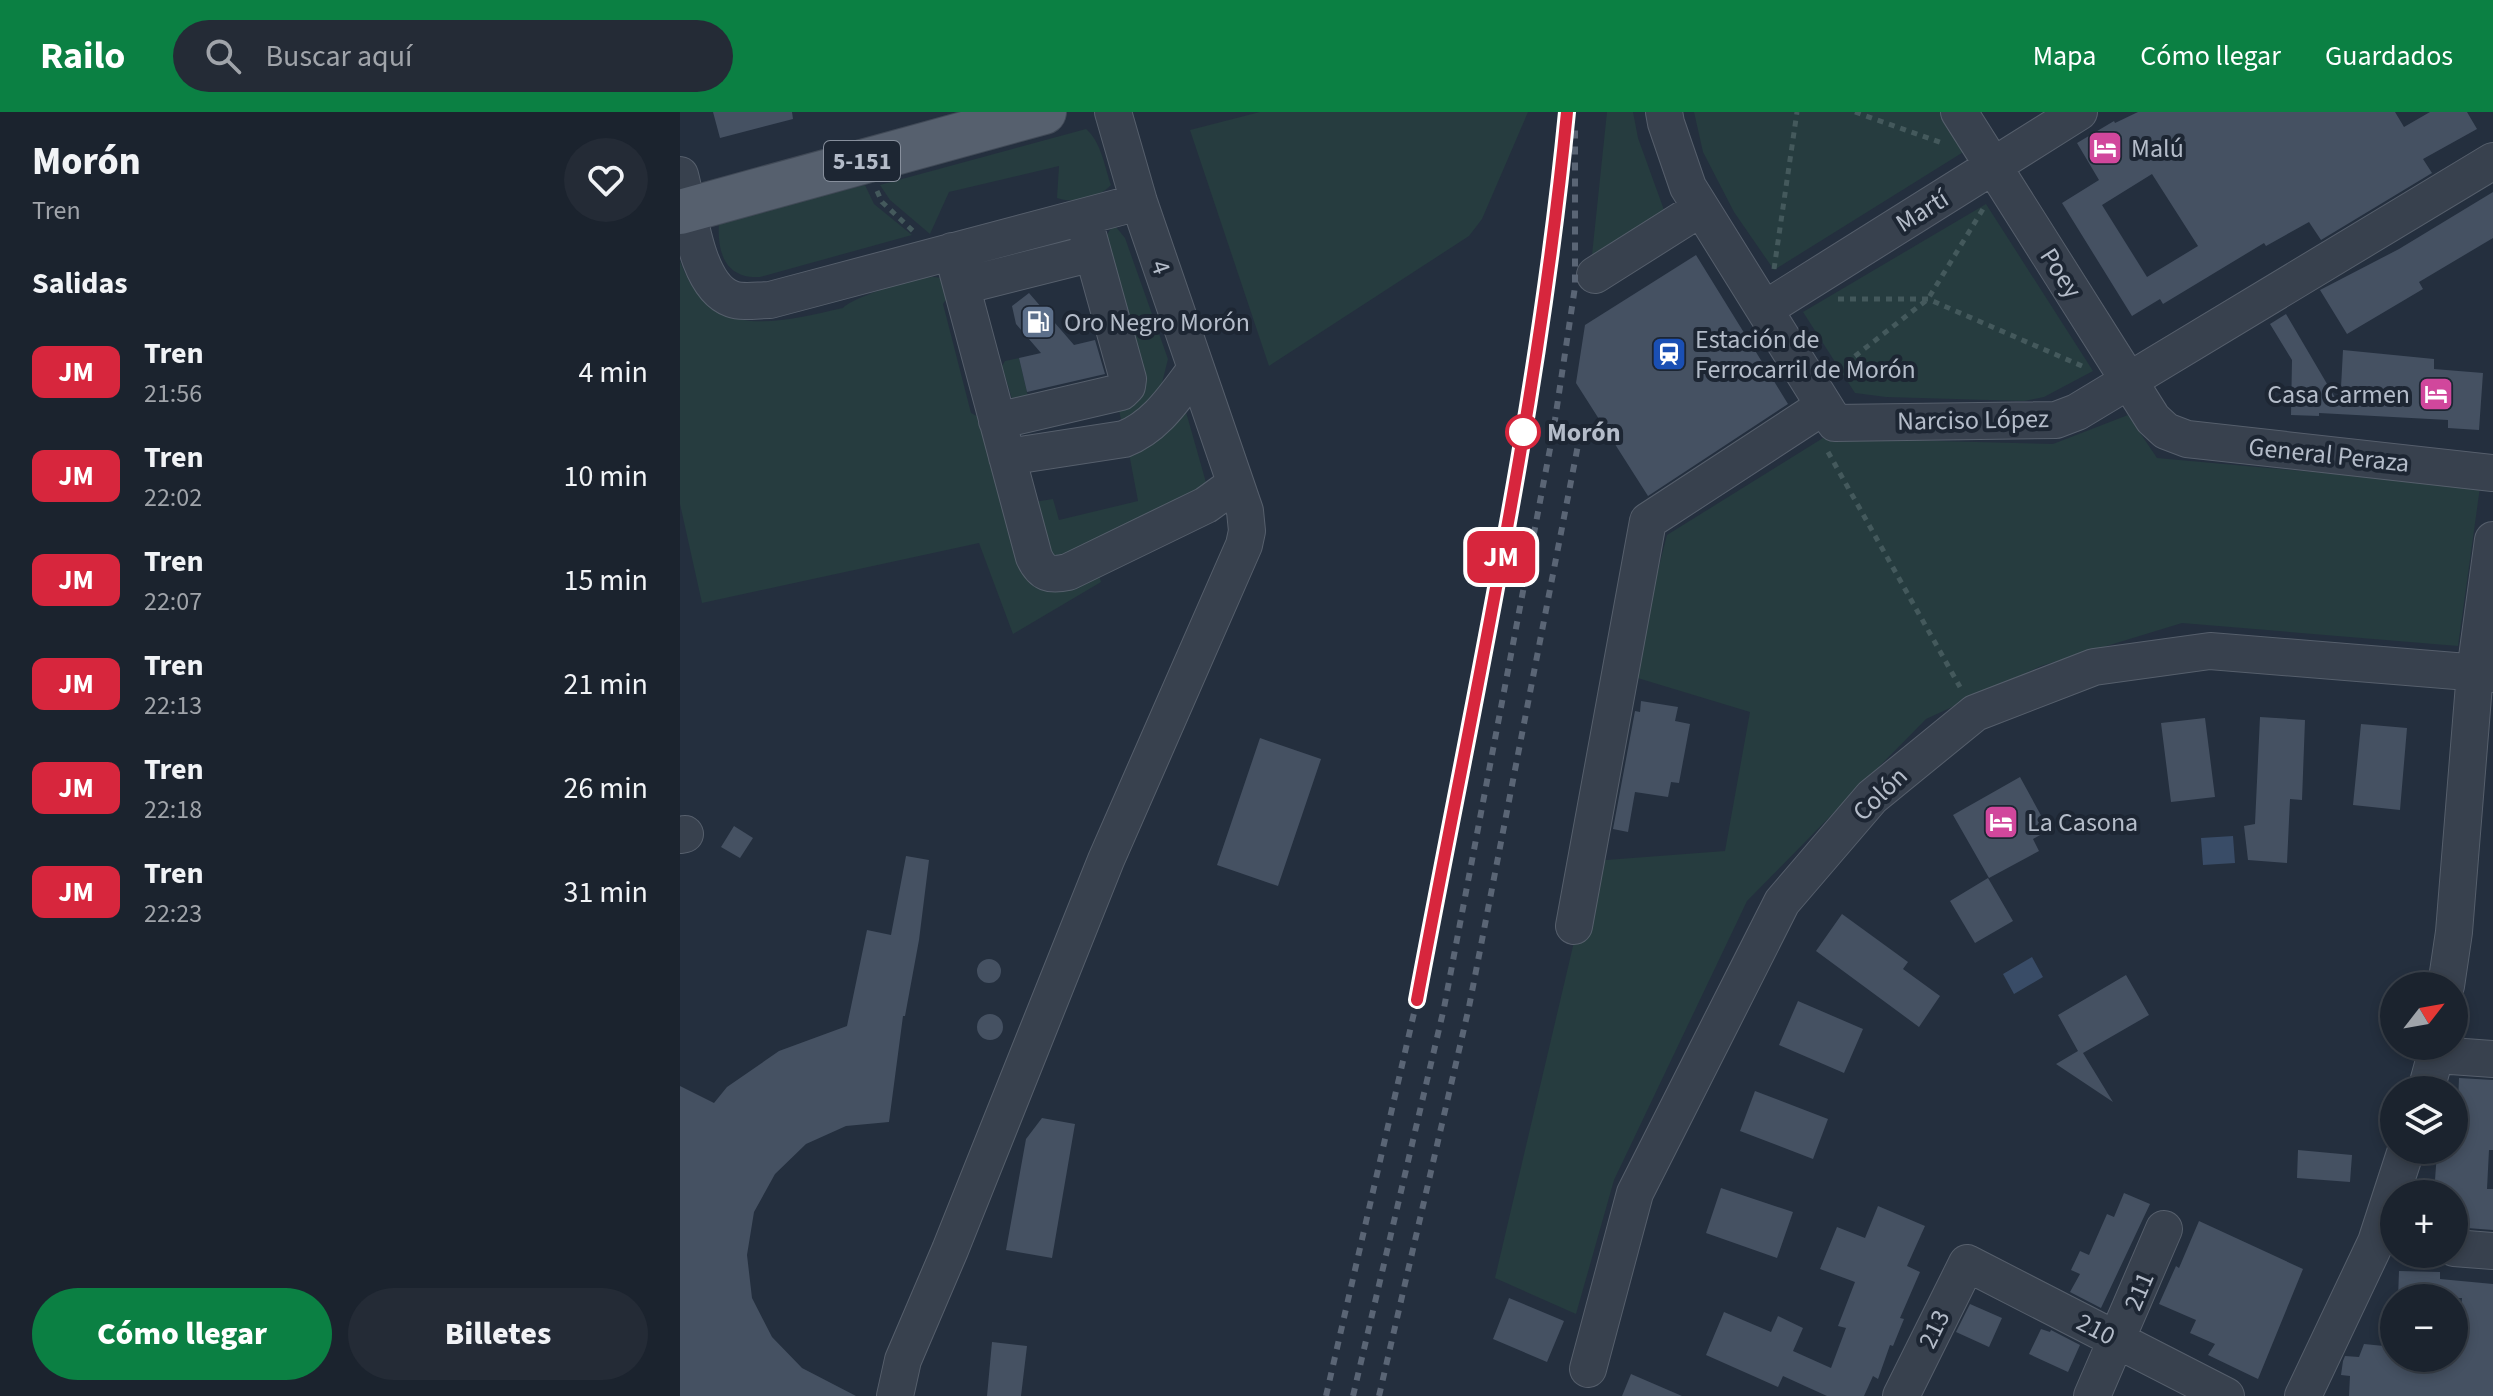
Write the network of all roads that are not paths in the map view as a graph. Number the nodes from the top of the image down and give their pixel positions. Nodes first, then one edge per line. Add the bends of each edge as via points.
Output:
1 (1044, 112) edge
2 (1113, 112) edge
3 (1664, 112) edge
4 (1959, 112) edge
5 (2079, 112) edge
6 (2493, 161) edge
7 (1994, 166) junction
8 (683, 199) edge
9 (1139, 202) junction
10 (1701, 208) junction
11 (1083, 217) junction
12 (945, 253) junction
13 (1093, 253) junction
14 (1595, 275) dead end
15 (962, 286) junction
16 (1765, 309) junction
17 (1196, 369) junction
18 (2129, 379) junction
19 (1815, 403) junction
20 (997, 421) junction
21 (2166, 431) joint
22 (1007, 457) junction
23 (2493, 473) edge
24 (1240, 498) junction
25 (2493, 540) edge
26 (2484, 673) edge
27 (1574, 926) dead end
28 (2448, 972) edge
29 (2468, 1055) edge
30 (2493, 1059) edge
31 (2164, 1229) dead end
32 (2468, 1249) edge
33 (2493, 1251) edge
34 (2380, 1252) edge
35 (1967, 1263) joint
36 (2118, 1341) junction
37 (1588, 1369) dead end
38 (895, 1396) edge
39 (1901, 1396) edge
40 (2092, 1396) edge
41 (2226, 1396) edge
42 (2303, 1396) edge

1 - 8 main road, 5-151 via 865,161
2 - 9 street, 4
3 - 10 street via 1688,187
4 - 7 street, Poey
5 - 7 street, Martí
6 - 18 street, Narciso López
7 - 16 street, Martí
7 - 18 street, Poey
8 - 12 street via 700,262 719,292 733,300 770,300
9 - 11 street
9 - 17 street, 4
10 - 14 street
10 - 16 street
11 - 12 street
11 - 13 street
12 - 15 street
13 - 15 street
13 - 20 street via 1127,386 1121,392
15 - 20 street
16 - 19 street
17 - 22 street via 1140,433
17 - 24 street, 4
18 - 19 street, Narciso López via 2056,420 1835,423
18 - 21 street, Poey
19 - 27 street via 1648,521
20 - 22 street
21 - 23 street, General Peraza via 2187,439
22 - 24 street via 1034,557 1040,570 1053,576 1206,505
24 - 38 street via 1247,531 1244,545 1106,860 903,1360
25 - 26 street
26 - 28 street
26 - 37 street, Colón via 2210,651 2094,667 1975,713 1872,797 1782,902 1635,1193
29 - 30 street
31 - 36 street, 211
32 - 33 street
34 - 42 street
35 - 36 street, 210
35 - 39 street, 213
36 - 40 street, 211
36 - 41 street, 210

